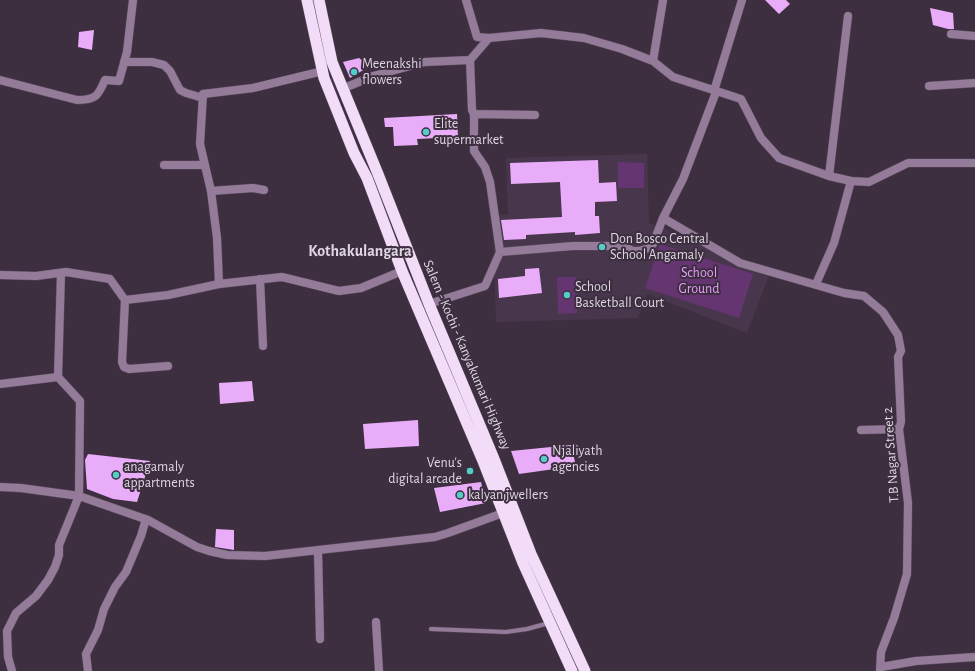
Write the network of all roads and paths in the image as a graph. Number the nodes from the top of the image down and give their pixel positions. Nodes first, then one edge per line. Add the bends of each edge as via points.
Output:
1 (133, 0) edge
2 (308, 0) edge
3 (319, 0) edge
4 (466, 0) edge
5 (663, 0) edge
6 (742, 0) edge
7 (848, 16) dead end
8 (951, 34) dead end
9 (975, 36) edge
10 (489, 38) junction
11 (470, 60) junction
12 (653, 61) junction
13 (124, 62) junction
14 (322, 71) junction
15 (0, 80) edge
16 (975, 83) edge
17 (929, 86) dead end
18 (342, 89) junction
19 (715, 91) junction
20 (203, 98) junction
21 (474, 114) junction
22 (536, 115) dead end
23 (975, 163) edge
24 (164, 165) dead end
25 (204, 165) junction
26 (829, 176) junction
27 (850, 181) junction
28 (264, 190) dead end
29 (211, 191) junction
30 (663, 218) junction
31 (500, 252) junction
32 (402, 271) junction
33 (61, 273) junction
34 (0, 275) edge
35 (260, 279) junction
36 (219, 284) junction
37 (816, 284) junction
38 (126, 300) junction
39 (429, 304) junction
40 (263, 346) dead end
41 (168, 366) dead end
42 (58, 377) junction
43 (0, 384) edge
44 (899, 429) junction
45 (861, 430) dead end
46 (0, 487) edge
47 (79, 496) junction
48 (503, 513) junction
49 (146, 519) junction
50 (318, 550) junction
51 (376, 622) dead end
52 (550, 622) junction
53 (431, 629) dead end
54 (320, 639) dead end
55 (975, 657) edge
56 (880, 669) edge
57 (12, 671) edge
58 (88, 671) edge
59 (379, 671) edge
60 (572, 671) edge
61 (585, 671) edge

1 - 13 street
2 - 14 highway, Salem - Kochi - Kanyakumari Highway
3 - 18 highway, Salem - Kochi - Kanyakumari Highway via 332,62
4 - 10 street via 477,37
5 - 12 street
6 - 19 street
7 - 26 street
8 - 9 street
10 - 11 street
10 - 12 street via 541,33 584,38
11 - 18 street via 425,62 372,76
11 - 21 street
12 - 19 street via 673,77
13 - 15 street via 119,81 106,80 99,94 89,100 77,100
13 - 20 street via 152,62 164,65 180,90
14 - 20 street via 253,88 203,94
14 - 32 highway, Salem - Kochi - Kanyakumari Highway via 367,178
16 - 17 street
18 - 39 highway, Salem - Kochi - Kanyakumari Highway
19 - 26 street via 741,99 760,138 778,158
19 - 30 street via 684,179
20 - 25 street via 200,144
21 - 22 street
21 - 31 street via 474,151 485,167 490,182
23 - 27 street via 908,162 868,182
24 - 25 street
25 - 29 street
26 - 27 street
27 - 37 street via 834,243
28 - 29 street via 253,188
29 - 36 street
30 - 31 street via 653,244 644,250 633,251 623,246 573,246
30 - 37 street, T.B Nagar Street 2 via 740,263
31 - 39 street via 485,286
32 - 35 street via 361,288 339,291 282,277
32 - 48 highway, Salem - Kochi - Kanyakumari Highway
33 - 34 street via 36,276
33 - 38 street via 110,279
33 - 42 street
35 - 36 street
35 - 40 street
36 - 38 street via 168,295
37 - 44 street, T.B Nagar Street 2 via 864,296 883,312 898,334 901,352 898,357 901,422
38 - 41 street via 122,362 124,367 129,369
39 - 61 highway, Salem - Kochi - Kanyakumari Highway via 531,554
42 - 43 street
42 - 47 street via 80,401
44 - 45 street
44 - 56 street, T.B Nagar Street 2 via 908,503 907,574 881,652
46 - 47 street
47 - 49 street
47 - 57 street via 59,545 55,567 36,596 16,613 7,631 8,657
48 - 50 street via 442,535
48 - 52 highway, Salem - Kochi - Kanyakumari Highway
49 - 50 street via 209,552 265,556
49 - 58 street via 126,572 115,587 86,654
50 - 54 street
51 - 59 street
52 - 53 lane via 506,632
52 - 60 highway, Salem - Kochi - Kanyakumari Highway
55 - 56 street via 916,661

